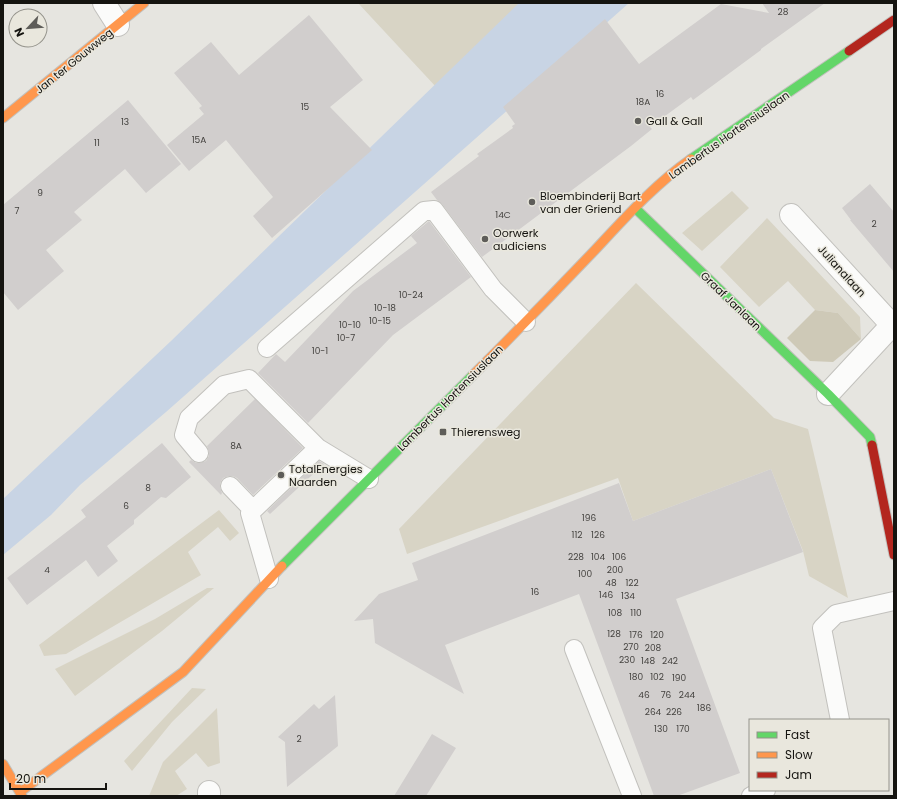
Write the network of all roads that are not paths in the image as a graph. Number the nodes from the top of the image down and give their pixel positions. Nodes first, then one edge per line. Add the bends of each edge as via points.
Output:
1 (104, 3) edge
2 (144, 3) edge
3 (894, 20) edge
4 (118, 25) junction
5 (3, 118) edge
6 (635, 208) junction
7 (791, 215) dead end
8 (526, 322) junction
9 (893, 326) edge
10 (267, 348) dead end
11 (828, 394) junction
12 (318, 448) junction
13 (199, 453) dead end
14 (369, 479) junction
15 (230, 486) dead end
16 (253, 510) junction
17 (894, 555) edge
18 (269, 579) junction
19 (894, 601) edge
20 (574, 650) dead end
21 (840, 719) edge
22 (3, 764) edge
23 (764, 791) edge
24 (18, 795) edge
25 (632, 796) edge
26 (751, 796) edge

1 - 4 street
2 - 4 street, Jan ter Gouwweg
3 - 6 street, Lambertus Hortensiuslaan via 674,171
4 - 5 street, Jan ter Gouwweg
6 - 8 street, Lambertus Hortensiuslaan
6 - 11 street, Graaf Janlaan
7 - 9 street, Julianalaan
8 - 10 lane via 493,289 434,210 424,211
8 - 14 street, Lambertus Hortensiuslaan
9 - 11 street
11 - 17 street, Graaf Janlaan via 870,437
12 - 13 lane via 249,379 224,385 188,418 184,435
12 - 14 lane
12 - 16 lane
14 - 18 street, Lambertus Hortensiuslaan
15 - 16 lane
16 - 18 lane via 250,513
18 - 24 street, Lambertus Hortensiuslaan via 183,672
19 - 21 lane via 836,614 822,628
20 - 25 lane
22 - 24 street
23 - 26 lane

